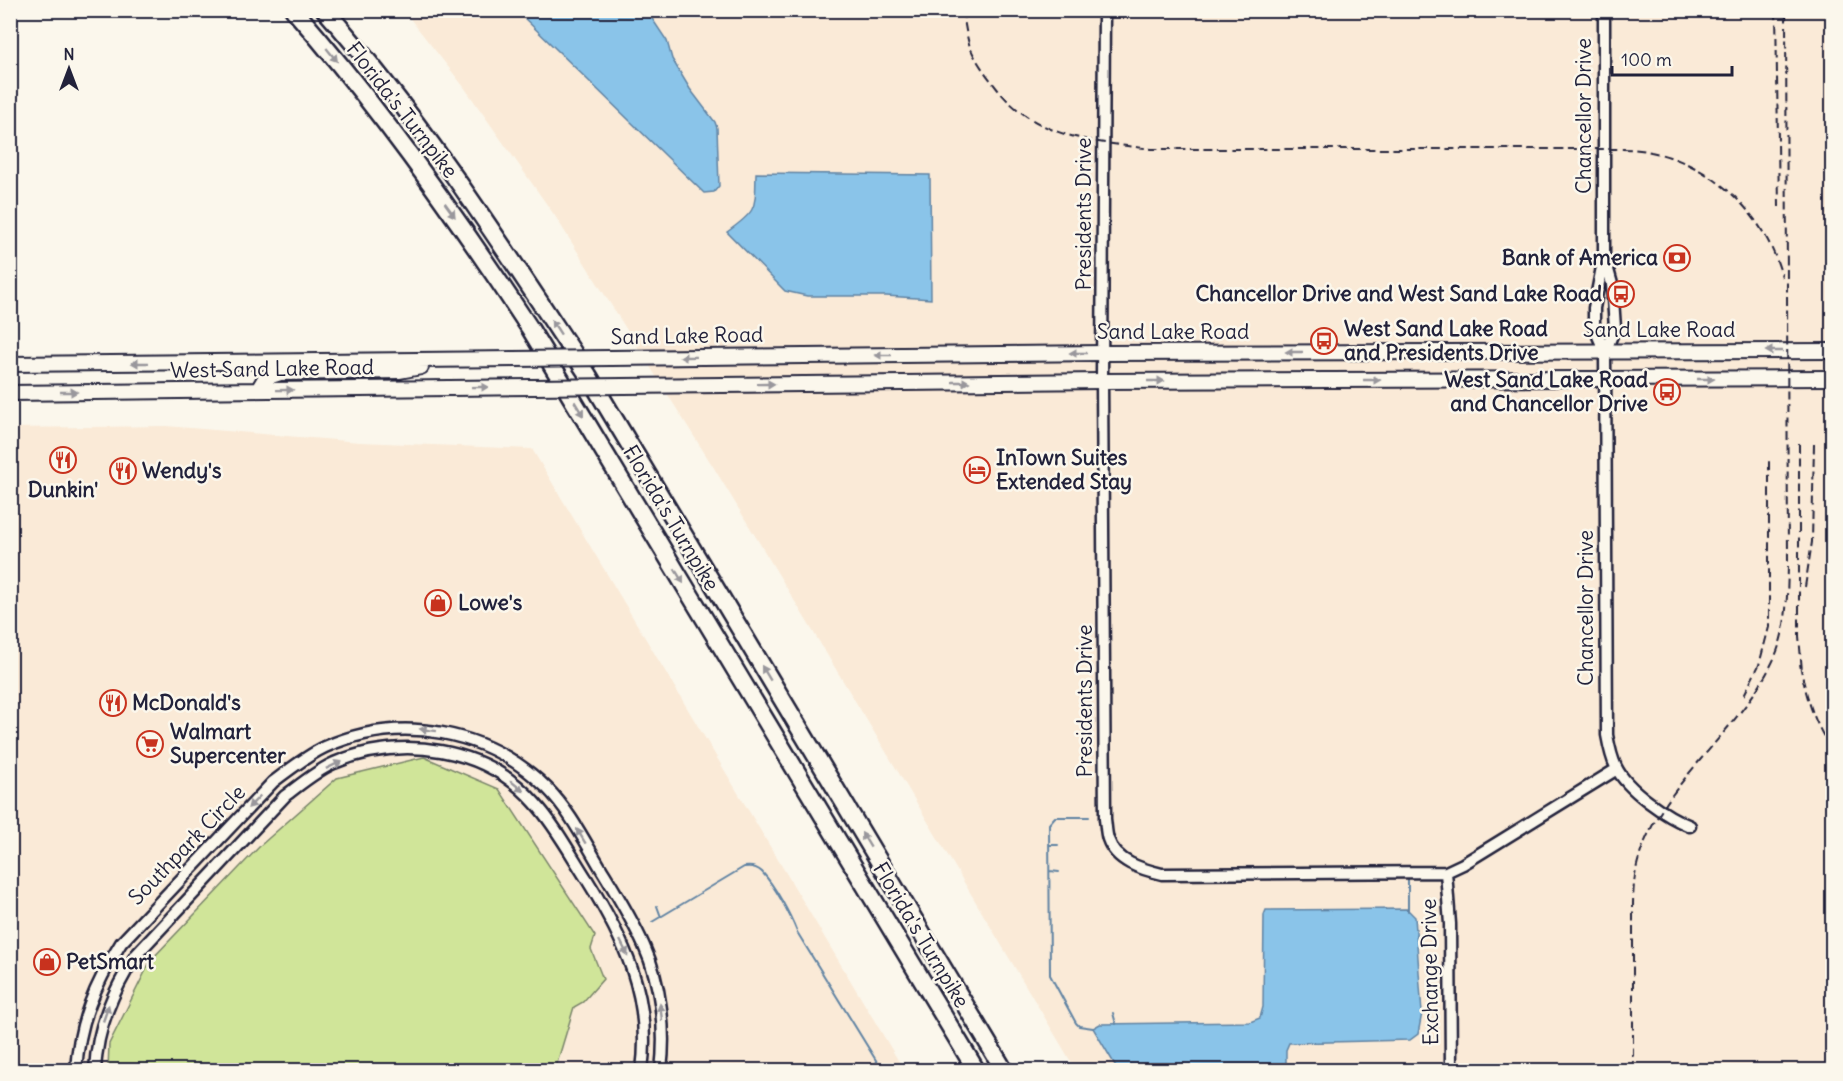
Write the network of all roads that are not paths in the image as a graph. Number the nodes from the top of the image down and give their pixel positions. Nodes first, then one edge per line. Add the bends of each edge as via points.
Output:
1 (294, 10) edge
2 (325, 10) edge
3 (1104, 10) edge
4 (1604, 10) edge
5 (1604, 257) junction
6 (1833, 351) edge
7 (1605, 352) junction
8 (1103, 353) junction
9 (514, 359) joint
10 (455, 360) junction
11 (10, 364) edge
12 (1833, 378) edge
13 (1605, 379) junction
14 (1102, 381) junction
15 (258, 390) junction
16 (10, 393) edge
17 (1617, 770) junction
18 (1690, 826) dead end
19 (1446, 872) junction
20 (76, 1071) edge
21 (94, 1071) edge
22 (642, 1071) edge
23 (661, 1071) edge
24 (976, 1071) edge
25 (1004, 1071) edge
26 (1451, 1071) edge

1 -> 24 highway, Florida's Turnpike via 424,174 529,327
25 -> 2 highway, Florida's Turnpike via 588,375 443,161
3 - 8 street, Presidents Drive
4 - 5 street, Chancellor Drive
5 - 7 street, Chancellor Drive via 1612,284 1615,328
5 - 7 street, Chancellor Drive via 1594,327
6 -> 7 main road, Sand Lake Road
7 -> 8 main road, Sand Lake Road
7 - 13 street, Chancellor Drive
8 -> 9 main road, Sand Lake Road, bridge
8 - 14 street, Presidents Drive
9 - 10 main road, West Sand Lake Road
10 -> 11 main road, West Sand Lake Road
10 - 15 main road via 399,371 280,373 265,378
13 -> 12 main road
14 -> 13 main road
13 - 17 street, Chancellor Drive via 1606,716
15 -> 14 main road, West Sand Lake Road, bridge
14 - 19 street, Presidents Drive via 1105,819 1108,839 1120,857 1138,868 1162,874
16 -> 15 main road, West Sand Lake Road
17 - 18 street, Chancellor Drive via 1661,811
17 - 19 street, Presidents Drive
19 - 26 street, Exchange Drive
23 -> 20 street, Southpark Circle via 661,1010 646,948 568,815 543,784 501,753 447,732 412,728 361,735 324,747 273,783 121,943 91,998 82,1026
21 -> 22 street, Southpark Circle via 108,1005 136,954 285,796 332,764 366,753 412,747 443,750 492,770 535,802 552,825 628,955 642,1012

